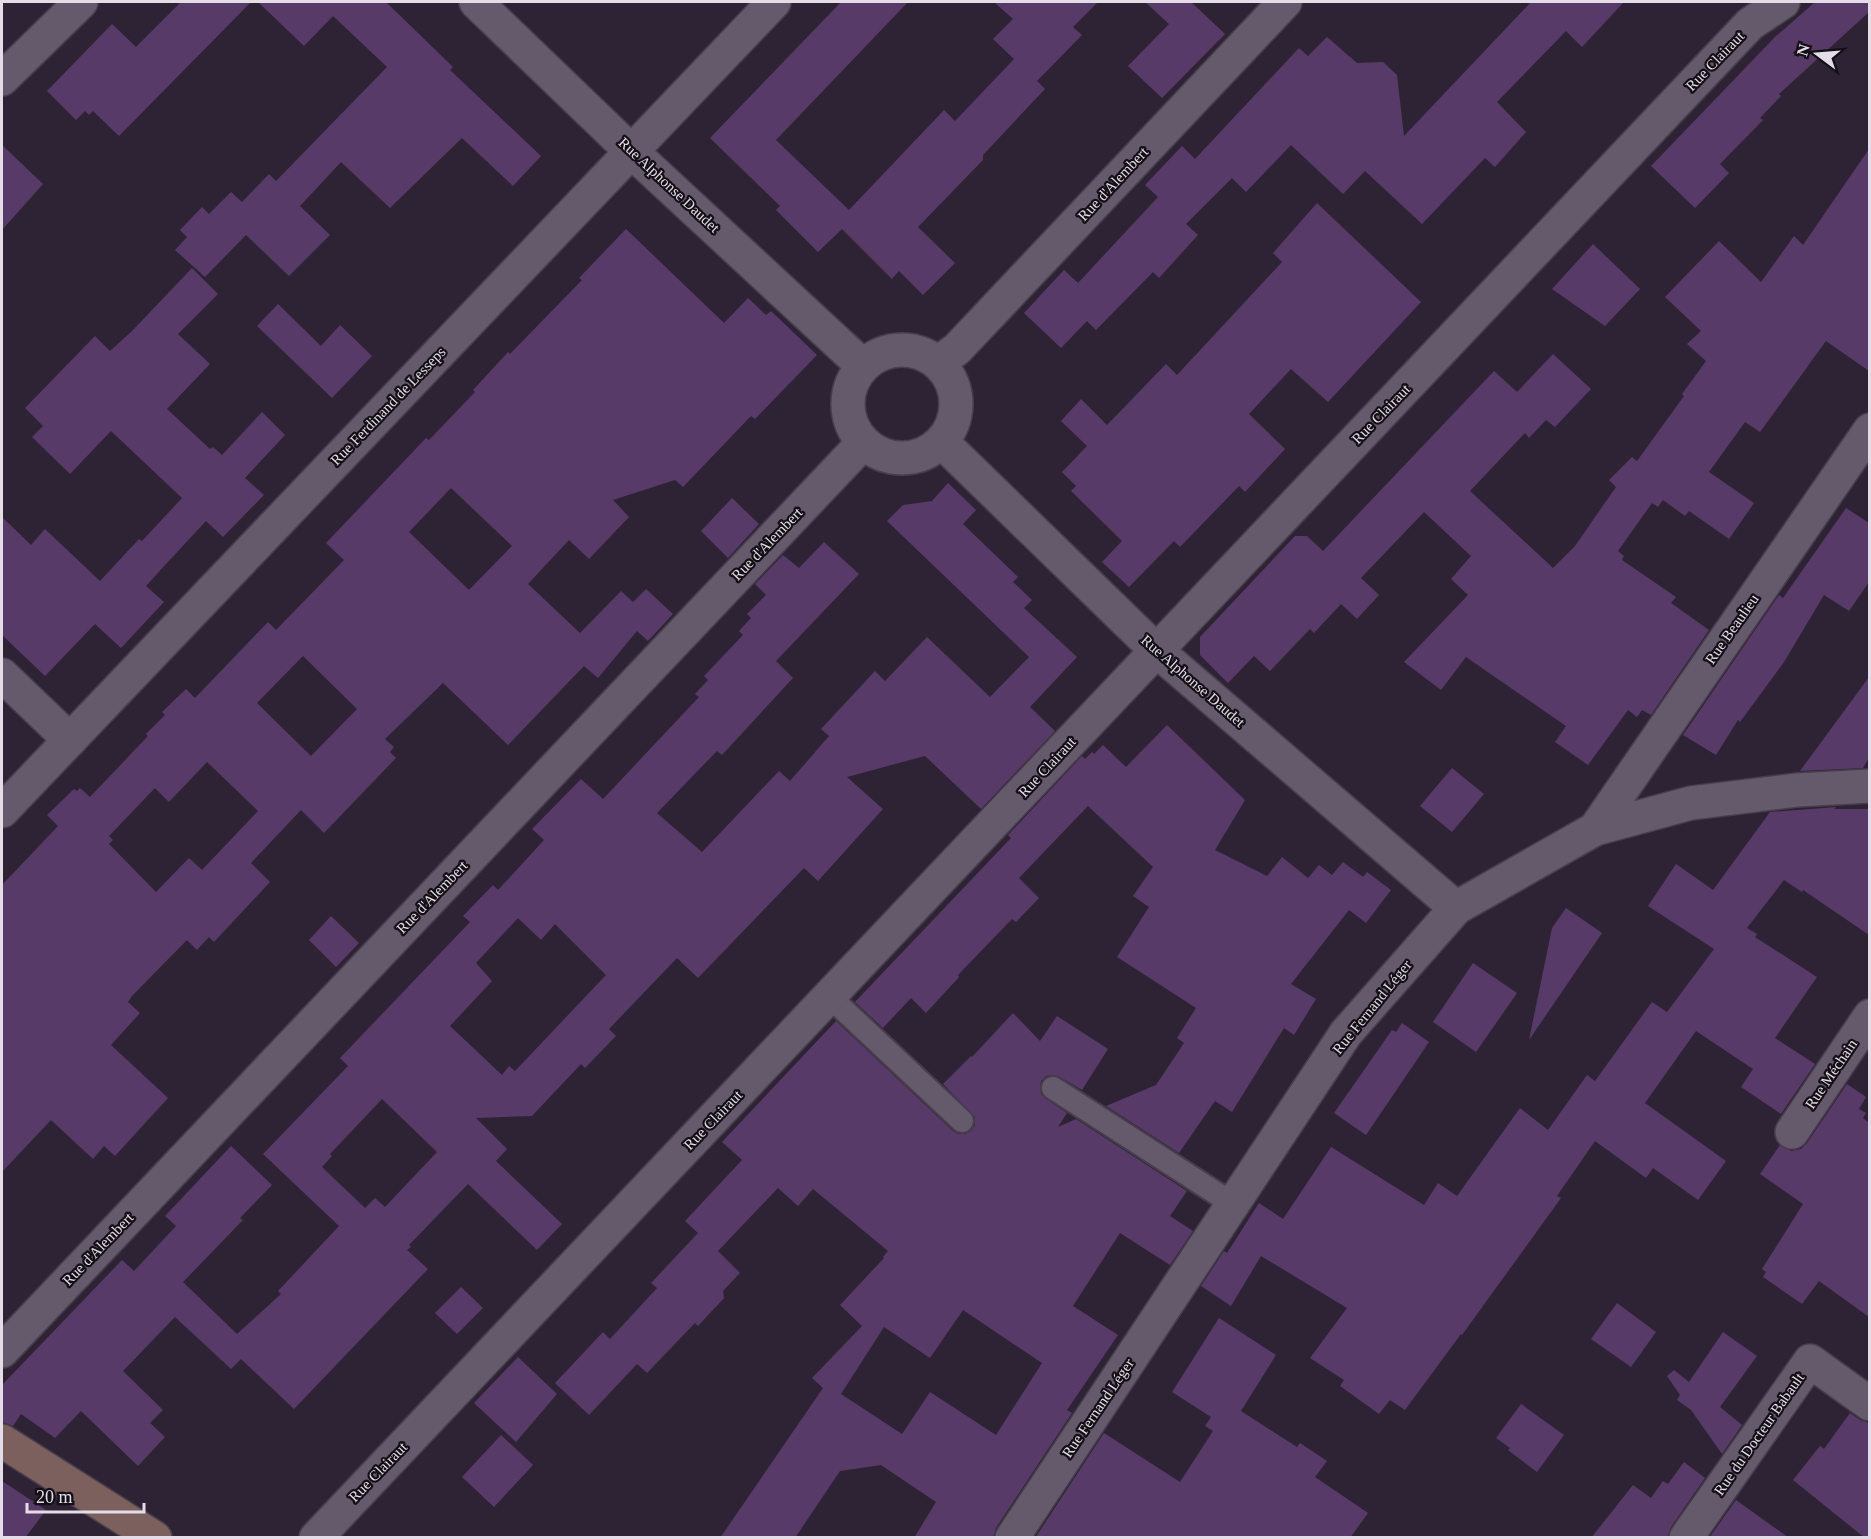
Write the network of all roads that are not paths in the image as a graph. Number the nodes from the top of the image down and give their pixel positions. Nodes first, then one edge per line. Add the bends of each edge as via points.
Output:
1 (81, 2) edge
2 (476, 2) edge
3 (774, 2) edge
4 (1285, 2) edge
5 (1783, 2) edge
6 (2, 79) edge
7 (631, 151) junction
8 (938, 363) junction
9 (863, 366) junction
10 (1869, 430) edge
11 (942, 442) junction
12 (863, 443) junction
13 (1156, 650) junction
14 (2, 675) edge
15 (70, 740) junction
16 (1869, 786) edge
17 (2, 811) edge
18 (1595, 829) junction
19 (1456, 908) junction
20 (830, 997) junction
21 (1869, 1016) edge
22 (1053, 1088) dead end
23 (962, 1121) dead end
24 (1792, 1132) dead end
25 (1233, 1204) junction
26 (2, 1351) edge
27 (1869, 1404) edge
28 (2, 1441) edge
29 (155, 1538) edge
30 (316, 1538) edge
31 (1012, 1538) edge
32 (1686, 1538) edge

1 - 6 street
2 - 7 street, Rue Alphonse Daudet
3 - 7 street, Rue Ferdinand de Lesseps
4 - 8 street, Rue d'Alembert via 965,340
5 - 13 street, Rue Clairaut via 1750,24
7 - 9 street, Rue Alphonse Daudet
7 - 15 street, Rue Ferdinand de Lesseps
8 - 9 street via 921,353 899,350 882,354
8 - 11 street via 950,378 957,401 952,424
9 - 12 street via 851,384 848,406 851,424
10 - 18 street, Rue Beaulieu
11 - 12 street via 923,454 904,459 880,454
11 - 13 street, Rue Alphonse Daudet
12 - 26 street, Rue d'Alembert
13 - 19 street, Rue Alphonse Daudet
13 - 20 street, Rue Clairaut
14 - 15 street
15 - 17 street, Rue Ferdinand de Lesseps
16 - 18 street, Rue Fernand Léger via 1691,803
18 - 19 street, Rue Fernand Léger
19 - 25 street, Rue Fernand Léger via 1346,1033
20 - 23 lane
20 - 30 street, Rue Clairaut
21 - 24 street, Rue Méchain
22 - 25 lane
25 - 31 street, Rue Fernand Léger
27 - 32 street, Rue du Docteur Babault via 1809,1361
28 - 29 street

